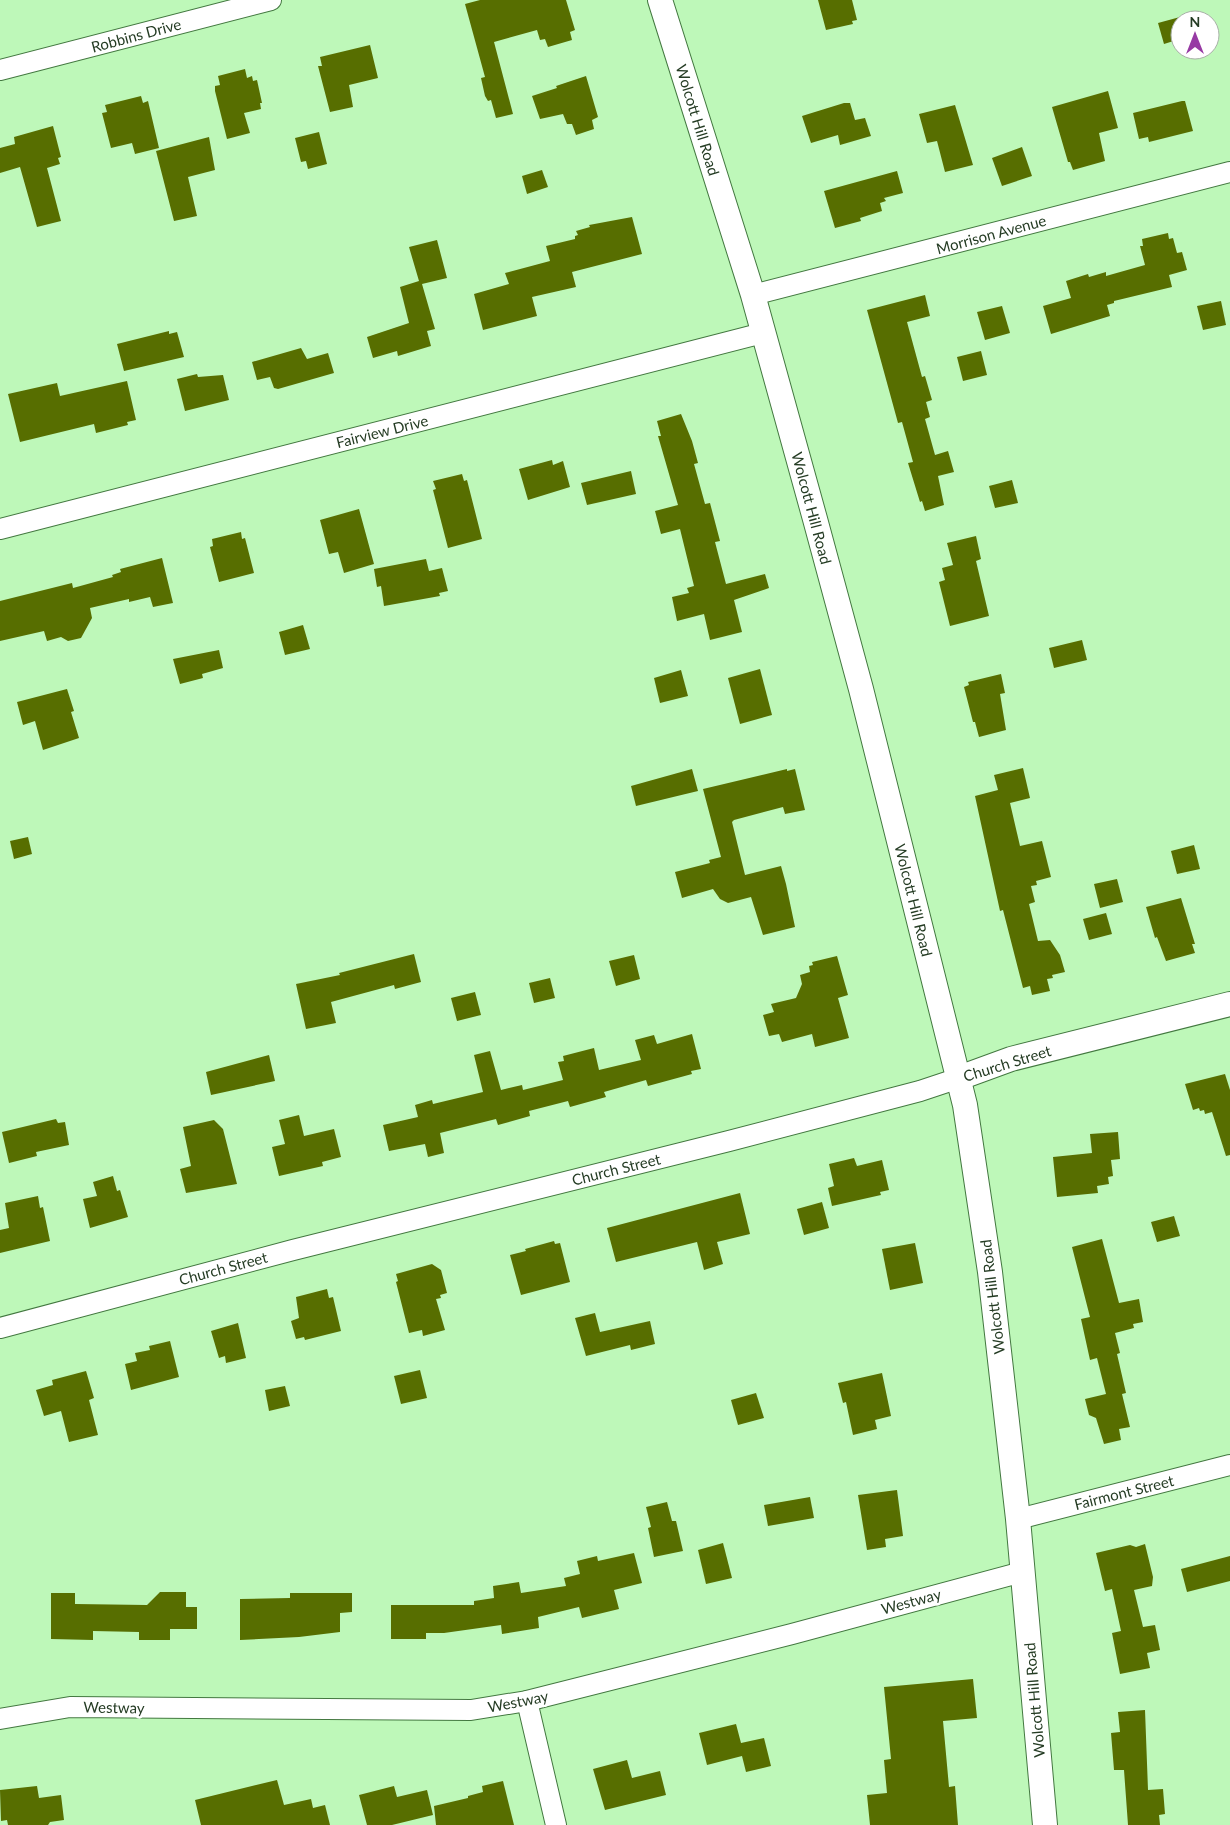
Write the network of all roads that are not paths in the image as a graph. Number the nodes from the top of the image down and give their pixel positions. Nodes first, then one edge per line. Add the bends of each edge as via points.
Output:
1 (271, 0) edge
2 (660, 0) edge
3 (0, 70) edge
4 (1230, 172) edge
5 (753, 295) junction
6 (763, 332) junction
7 (0, 529) edge
8 (1230, 1004) edge
9 (959, 1078) junction
10 (0, 1328) edge
11 (1230, 1465) edge
12 (1018, 1519) junction
13 (1022, 1572) junction
14 (527, 1701) junction
15 (0, 1719) edge
16 (556, 1825) edge
17 (1045, 1825) edge

1 - 3 street, Robbins Drive
2 - 5 street, Wolcott Hill Road
4 - 5 street, Morrison Avenue
5 - 6 street, Wolcott Hill Road
6 - 7 street, Fairview Drive
6 - 9 street, Wolcott Hill Road via 861,690
8 - 9 street, Church Street via 1011,1059
9 - 10 street, Church Street via 729,1141 293,1250
9 - 12 street, Wolcott Hill Road via 990,1272
11 - 12 street, Fairmont Street
12 - 13 street, Wolcott Hill Road
13 - 14 street, Westway
13 - 17 street, Wolcott Hill Road
14 - 15 street, Westway via 471,1710 70,1707
14 - 16 street

